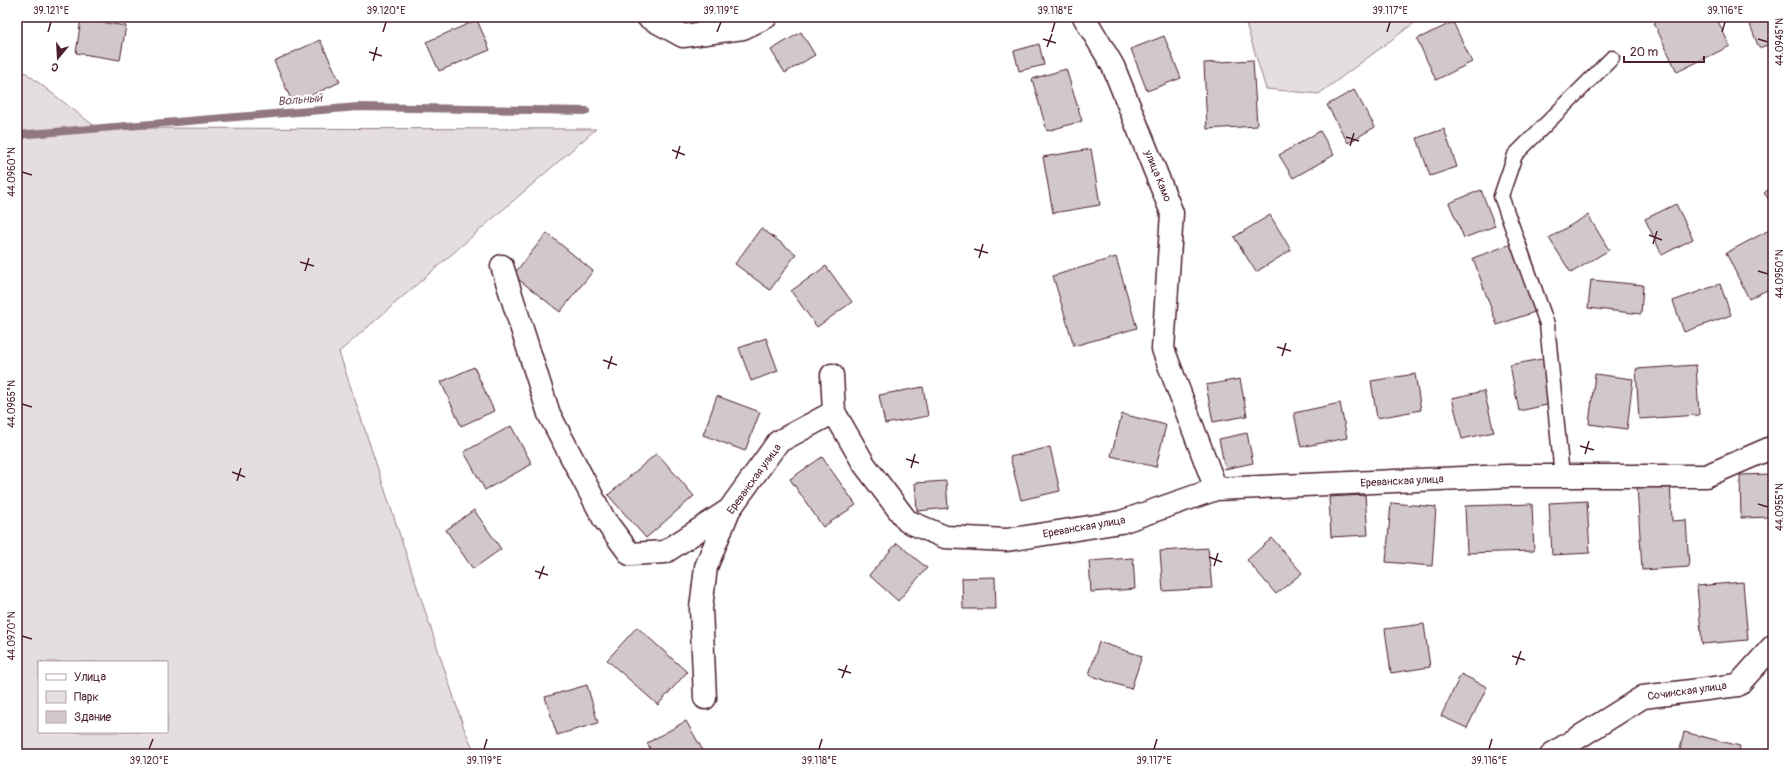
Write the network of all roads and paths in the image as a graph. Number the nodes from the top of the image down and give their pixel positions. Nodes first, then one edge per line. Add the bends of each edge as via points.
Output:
1 (648, 17) edge
2 (766, 17) edge
3 (1084, 17) edge
4 (1612, 58) dead end
5 (502, 266) dead end
6 (832, 374) dead end
7 (834, 412) junction
8 (1773, 447) edge
9 (1562, 476) junction
10 (1216, 489) junction
11 (729, 510) junction
12 (1773, 646) edge
13 (705, 698) dead end
14 (1552, 754) edge

1 - 2 street via 683,36 743,28
3 - 10 street, улица Камо via 1113,66 1172,213 1163,349
4 - 9 lane via 1515,155 1500,196 1547,324
5 - 11 street via 549,414 604,519 630,554 665,552
6 - 7 street
7 - 10 street, Ереванская улица via 864,464 907,521 945,537 1007,540 1121,522
7 - 11 street, Ереванская улица via 778,442
8 - 9 street, Ереванская улица via 1706,476
9 - 10 street, Ереванская улица via 1508,476
11 - 13 street, Ереванская улица via 706,567 702,608
12 - 14 street, Сочинская улица via 1738,684 1643,697

